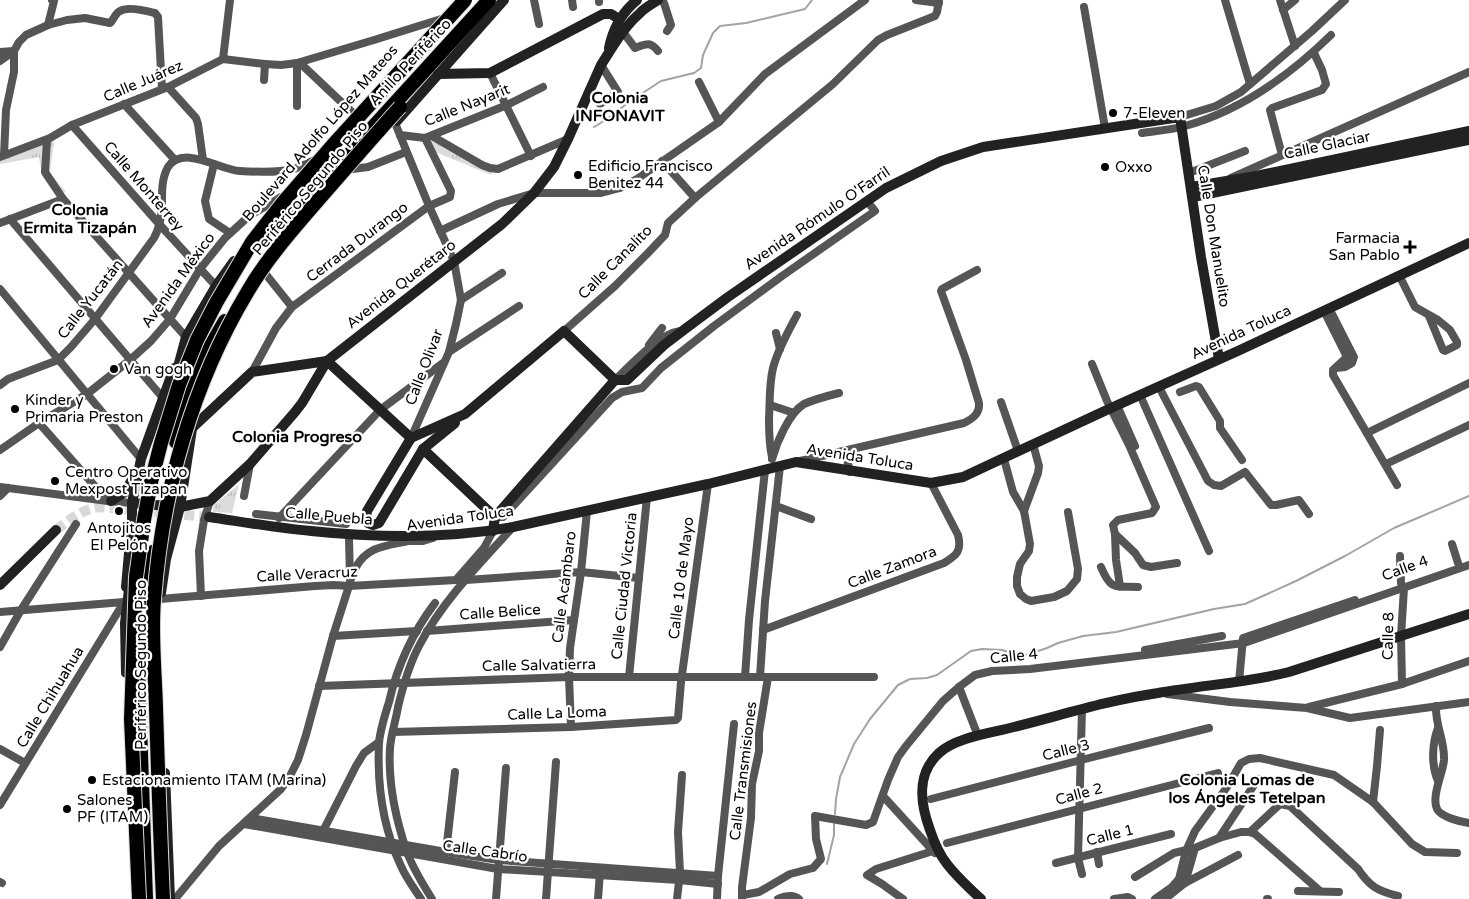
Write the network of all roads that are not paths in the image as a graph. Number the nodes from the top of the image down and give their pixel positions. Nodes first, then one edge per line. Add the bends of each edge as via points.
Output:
1 (52, 0) edge
2 (136, 0) edge
3 (230, 0) edge
4 (458, 0) edge
5 (464, 0) edge
6 (472, 0) edge
7 (489, 0) edge
8 (497, 0) edge
9 (504, 0) edge
10 (534, 0) edge
11 (637, 0) edge
12 (660, 0) edge
13 (866, 0) edge
14 (916, 0) edge
15 (1225, 0) edge
16 (1280, 0) edge
17 (1295, 0) edge
18 (1345, 0) edge
19 (939, 1) edge
20 (1084, 7) dead end
21 (137, 10) junction
22 (1283, 10) junction
23 (441, 18) junction
24 (619, 18) junction
25 (539, 24) dead end
26 (48, 25) junction
27 (667, 31) dead end
28 (621, 34) junction
29 (1331, 35) dead end
30 (1295, 46) junction
31 (14, 51) junction
32 (0, 52) edge
33 (658, 52) dead end
34 (1314, 53) junction
35 (608, 54) junction
36 (223, 58) junction
37 (0, 60) edge
38 (299, 63) junction
39 (265, 64) junction
40 (601, 65) junction
41 (1469, 72) edge
42 (490, 73) junction
43 (438, 74) junction
44 (264, 80) dead end
45 (699, 82) dead end
46 (1250, 84) junction
47 (543, 87) dead end
48 (165, 88) junction
49 (124, 104) junction
50 (507, 104) junction
51 (600, 104) dead end
52 (297, 106) dead end
53 (354, 114) junction
54 (720, 122) junction
55 (1181, 122) junction
56 (395, 123) junction
57 (72, 125) junction
58 (374, 126) junction
59 (1105, 128) junction
60 (1469, 131) edge
61 (1142, 132) dead end
62 (400, 135) junction
63 (428, 137) junction
64 (568, 139) junction
65 (1462, 139) edge
66 (47, 140) junction
67 (369, 151) junction
68 (1245, 151) dead end
69 (406, 152) junction
70 (1282, 155) junction
71 (2, 156) edge
72 (531, 156) junction
73 (176, 160) junction
74 (202, 160) junction
75 (312, 161) junction
76 (662, 161) junction
77 (214, 164) junction
78 (353, 169) junction
79 (1189, 173) junction
80 (1228, 180) junction
81 (1192, 192) junction
82 (534, 194) junction
83 (281, 197) junction
84 (695, 198) junction
85 (63, 199) junction
86 (867, 201) junction
87 (429, 206) junction
88 (10, 219) junction
89 (0, 223) edge
90 (160, 224) junction
91 (440, 231) junction
92 (230, 233) junction
93 (1469, 243) edge
94 (454, 261) junction
95 (200, 269) junction
96 (977, 270) dead end
97 (129, 272) junction
98 (264, 272) junction
99 (502, 272) dead end
100 (1399, 275) junction
101 (216, 286) junction
102 (0, 289) edge
103 (461, 300) junction
104 (519, 306) dead end
105 (292, 307) junction
106 (1327, 310) junction
107 (797, 315) dead end
108 (1429, 316) junction
109 (95, 319) junction
110 (170, 319) junction
111 (662, 328) dead end
112 (564, 331) junction
113 (682, 331) junction
114 (776, 333) dead end
115 (186, 337) junction
116 (664, 345) junction
117 (780, 349) junction
118 (449, 352) junction
119 (641, 354) junction
120 (674, 357) junction
121 (1219, 359) junction
122 (58, 360) junction
123 (130, 360) junction
124 (326, 361) junction
125 (445, 362) junction
126 (1092, 364) dead end
127 (252, 372) junction
128 (615, 380) junction
129 (1469, 384) edge
130 (0, 385) edge
131 (1159, 387) junction
132 (1180, 392) dead end
133 (839, 393) dead end
134 (87, 394) junction
135 (1140, 395) junction
136 (162, 398) junction
137 (1001, 402) dead end
138 (770, 405) junction
139 (1114, 406) junction
140 (380, 410) junction
141 (794, 413) junction
142 (465, 414) junction
143 (39, 423) junction
144 (1469, 425) edge
145 (192, 428) junction
146 (1367, 433) junction
147 (411, 438) junction
148 (1034, 444) junction
149 (146, 447) junction
150 (0, 450) edge
151 (423, 450) junction
152 (845, 451) junction
153 (1018, 451) junction
154 (772, 457) junction
155 (1004, 458) junction
156 (142, 459) junction
157 (1242, 460) dead end
158 (796, 462) junction
159 (250, 464) junction
160 (1386, 464) junction
161 (772, 468) junction
162 (850, 472) junction
163 (931, 483) junction
164 (708, 484) junction
165 (1152, 484) dead end
166 (1398, 485) dead end
167 (4, 487) edge
168 (155, 489) junction
169 (183, 490) junction
170 (0, 496) edge
171 (244, 496) dead end
172 (647, 497) junction
173 (109, 501) junction
174 (210, 501) junction
175 (132, 503) junction
176 (776, 506) junction
177 (180, 507) junction
178 (587, 511) junction
179 (1024, 511) junction
180 (1068, 512) dead end
181 (256, 514) dead end
182 (1309, 514) dead end
183 (495, 517) junction
184 (279, 518) junction
185 (207, 519) junction
186 (811, 519) dead end
187 (76, 524) dead end
188 (147, 524) junction
189 (346, 524) dead end
190 (513, 527) junction
191 (56, 530) tunnel mouth
192 (493, 531) junction
193 (1115, 534) junction
194 (446, 535) junction
195 (349, 539) junction
196 (408, 541) junction
197 (1452, 544) dead end
198 (1209, 551) dead end
199 (1400, 556) dead end
200 (1469, 560) edge
201 (1177, 563) dead end
202 (1458, 563) junction
203 (1469, 565) edge
204 (1101, 567) dead end
205 (581, 572) junction
206 (639, 578) junction
207 (466, 580) junction
208 (349, 583) junction
209 (0, 585) edge
210 (1120, 586) junction
211 (1402, 586) junction
212 (1138, 587) dead end
213 (201, 596) junction
214 (160, 600) junction
215 (124, 602) junction
216 (435, 602) dead end
217 (21, 610) junction
218 (0, 612) edge
219 (1469, 614) edge
220 (574, 620) junction
221 (125, 623) junction
222 (763, 630) junction
223 (417, 631) junction
224 (427, 631) junction
225 (333, 636) junction
226 (1222, 636) dead end
227 (1401, 636) junction
228 (1241, 643) junction
229 (0, 647) edge
230 (1120, 657) junction
231 (1469, 661) edge
232 (682, 676) junction
233 (569, 677) junction
234 (629, 677) junction
235 (745, 677) junction
236 (764, 677) junction
237 (874, 677) dead end
238 (394, 682) junction
239 (404, 682) junction
240 (1239, 682) junction
241 (1402, 684) junction
242 (319, 686) junction
243 (959, 686) junction
244 (1158, 693) junction
245 (1469, 702) edge
246 (1436, 706) junction
247 (1307, 708) junction
248 (1082, 709) junction
249 (734, 724) dead end
250 (571, 727) junction
251 (1209, 728) dead end
252 (1438, 728) junction
253 (1380, 730) dead end
254 (393, 732) junction
255 (978, 736) junction
256 (379, 742) junction
257 (0, 749) edge
258 (1434, 755) junction
259 (1444, 755) junction
260 (1081, 760) junction
261 (556, 762) dead end
262 (26, 763) junction
263 (506, 768) dead end
264 (455, 772) dead end
265 (1218, 772) dead end
266 (682, 775) dead end
267 (1258, 779) dead end
268 (1438, 781) junction
269 (165, 787) junction
270 (883, 796) junction
271 (931, 799) dead end
272 (1373, 802) junction
273 (0, 805) edge
274 (1079, 808) junction
275 (251, 818) junction
276 (1469, 823) edge
277 (244, 824) junction
278 (132, 829) junction
279 (156, 830) junction
280 (1250, 832) junction
281 (321, 834) junction
282 (1171, 834) dead end
283 (1192, 838) junction
284 (1219, 838) junction
285 (947, 843) dead end
286 (405, 844) junction
287 (393, 846) junction
288 (1195, 848) junction
289 (933, 851) junction
290 (1186, 851) junction
291 (446, 852) junction
292 (1097, 852) junction
293 (408, 853) junction
294 (1457, 853) dead end
295 (1238, 855) dead end
296 (1078, 858) junction
297 (499, 860) junction
298 (946, 863) junction
299 (1056, 863) dead end
300 (548, 864) junction
301 (1099, 864) dead end
302 (498, 869) junction
303 (145, 871) junction
304 (600, 872) junction
305 (548, 873) junction
306 (1082, 874) dead end
307 (679, 876) junction
308 (1135, 877) dead end
309 (1307, 879) junction
310 (718, 880) junction
311 (1185, 883) junction
312 (1320, 890) junction
313 (1339, 892) dead end
314 (742, 894) edge
315 (1398, 896) dead end
316 (135, 899) edge
317 (139, 899) edge
318 (146, 899) edge
319 (158, 899) edge
320 (163, 899) edge
321 (170, 899) edge
322 (175, 899) edge
323 (421, 899) edge
324 (432, 899) edge
325 (496, 899) edge
326 (546, 899) edge
327 (598, 899) edge
328 (677, 899) edge
329 (717, 899) edge
330 (778, 899) edge
331 (799, 899) edge
332 (903, 899) edge
333 (981, 899) edge
334 (1114, 899) edge
335 (1132, 899) edge
336 (1155, 899) edge
337 (1165, 899) edge

1 - 26 street
2 - 21 street
3 - 36 street
4 - 23 main road, Boulevard Adolfo López Mateos
5 - 317 highway, Periférico Segundo Piso, bridge via 332,146 252,242 197,340 179,385 152,482 136,577 132,719
6 - 168 highway, Anillo Periférico via 292,200 246,260 214,313 188,366
7 - 58 highway, Anillo Periférico
8 - 320 highway, Periférico Segundo Piso, bridge via 276,249 229,325 195,402 185,429 156,569 154,661
9 - 43 main road
10 - 25 street
11 - 24 main road, Avenida Querétaro
12 - 27 street via 671,25
12 - 28 main road, Avenida Querétaro via 640,13
13 - 54 street via 765,74
14 - 19 street
15 - 46 street
16 - 22 street
17 - 22 street
18 - 30 street, Avenida Rómulo O'Farril
19 - 84 street, Calle Canalito via 935,16 878,40 833,84
20 - 59 street
21 - 26 street via 121,10 110,23 85,18
21 - 48 street via 155,13 158,17
22 - 30 street
23 - 38 street
23 - 53 main road, Boulevard Adolfo López Mateos
24 - 35 main road, Avenida Querétaro
24 - 42 main road via 602,14
26 - 31 street via 26,35
28 - 33 street via 635,48 649,44
28 - 35 main road, Avenida Querétaro
29 - 34 street
30 - 46 street, Avenida Rómulo O'Farril
31 - 32 street
31 - 37 street
31 - 71 street
34 - 55 street via 1232,109 1204,120
34 - 70 street via 1326,84 1322,90 1270,110
35 - 40 main road, Avenida Querétaro
36 - 39 street
36 - 48 street, Calle Juárez
38 - 39 street
38 - 52 street
38 - 53 street
39 - 44 street
40 - 51 street via 618,92
40 - 64 main road, Avenida Querétaro
41 - 70 street
42 - 43 main road
42 - 50 street
43 - 56 main road
45 - 54 street
46 - 55 street, Avenida Rómulo O'Farril via 1232,98
47 - 50 street, Calle Nayarit
48 - 49 street, Calle Juárez
48 - 74 street via 198,121
49 - 57 street, Calle Juárez
49 - 73 street
50 - 63 street, Calle Nayarit
50 - 72 street
53 - 75 main road, Boulevard Adolfo López Mateos
54 - 76 street
55 - 59 main road, Avenida Rómulo O'Farril
55 - 61 street
55 - 79 main road, Calle Don Manuelito
56 - 62 street, Calle Olivar
56 - 67 main road
57 - 66 street, Calle Juárez
57 - 90 street, Calle Monterrey
58 - 67 highway
58 - 168 highway, Anillo Periférico via 267,252 197,374
59 - 86 main road, Avenida Rómulo O'Farril via 983,147 960,154 902,179
60 - 65 main road, Calle Glaciar
62 - 63 street, Calle Nayarit
62 - 69 street, Calle Olivar
63 - 72 street via 490,168 503,167
63 - 87 street, Cerrada Durango via 451,194
64 - 72 street
64 - 82 main road, Avenida Querétaro via 554,167
65 - 80 main road, Calle Glaciar via 1381,149
65 - 81 main road, Calle Glaciar
66 - 71 street, Calle Juárez
66 - 85 street via 45,172
67 - 78 main road
68 - 79 street
69 - 78 street via 374,165
69 - 87 street, Calle Olivar
70 - 80 street
73 - 74 street
73 - 90 street, Calle Yucatán via 164,177
74 - 77 street
75 - 77 street via 294,168 256,172 237,171
75 - 83 main road, Boulevard Adolfo López Mateos
76 - 82 street via 620,188 601,193
76 - 84 street
77 - 92 street via 205,201 208,219
78 - 98 main road
79 - 81 main road, Calle Don Manuelito
80 - 81 main road, Calle Glaciar
81 - 121 main road, Calle Don Manuelito
82 - 91 street via 498,204
82 - 94 main road, Avenida Querétaro
83 - 92 street, Avenida México via 248,216
83 - 101 main road, Boulevard Adolfo López Mateos
84 - 112 street, Calle Canalito via 668,222 665,235 648,254
85 - 88 street
85 - 97 street
86 - 113 main road, Avenida Rómulo O'Farril
86 - 120 street, Avenida Rómulo O'Farril via 875,211
87 - 91 street, Calle Olivar
87 - 105 street, Cerrada Durango
88 - 89 street
88 - 109 street
90 - 95 street, Calle Monterrey
90 - 97 street, Calle Yucatán via 154,238
91 - 94 street, Calle Olivar
92 - 95 street, Avenida México
93 - 100 main road, Avenida Toluca
94 - 103 street, Calle Olivar
94 - 124 main road, Avenida Querétaro
95 - 101 street, Calle Monterrey
95 - 110 street, Avenida México
96 - 152 street via 941,291 979,403 977,414 964,423
97 - 109 street, Calle Yucatán
97 - 110 street
98 - 105 street
98 - 145 main road via 222,348 203,391
99 - 103 street
100 - 106 main road, Avenida Toluca
100 - 108 street via 1415,307
101 - 115 main road, Boulevard Adolfo López Mateos
102 - 122 street
103 - 118 street, Calle Olivar
104 - 118 street
105 - 127 street, Cerrada Durango via 276,328
106 - 121 main road, Avenida Toluca
106 - 146 street via 1354,356 1352,363 1336,368 1333,375
107 - 117 street
108 - 108 street via 1443,350 1456,345 1450,330
109 - 122 street, Calle Yucatán
109 - 123 street
110 - 115 street
110 - 123 street, Avenida México
111 - 119 street
112 - 128 main road
112 - 142 main road, Calle Canalito
113 - 116 main road, Avenida Rómulo O'Farril
113 - 119 street via 668,334
114 - 117 street
115 - 136 main road
115 - 168 main road, Boulevard Adolfo López Mateos via 160,428
116 - 120 street
116 - 128 main road, Avenida Rómulo O'Farril via 627,380
117 - 138 street via 773,369
118 - 125 street, Calle Olivar
119 - 128 street
120 - 183 street, Avenida Rómulo O'Farril via 642,388 622,392 612,398 503,517
121 - 131 main road, Avenida Toluca
122 - 130 street, Calle Yucatán
122 - 134 street
123 - 134 street, Avenida México
123 - 136 street
124 - 127 main road
124 - 140 main road
124 - 159 main road, Avenida Querétaro via 302,403
125 - 140 street
125 - 147 street, Calle Olivar
126 - 139 street via 1106,401
127 - 145 main road
128 - 183 main road, Avenida Rómulo O'Farril
129 - 146 street
131 - 135 main road, Avenida Toluca
131 - 182 street via 1208,480 1221,486 1245,472 1271,505 1299,500
132 - 157 street via 1200,387 1220,420 1220,428
133 - 141 street via 804,405
134 - 143 street, Avenida México
134 - 156 street
135 - 139 main road, Avenida Toluca
135 - 198 street
136 - 149 main road
137 - 153 street
138 - 141 street
138 - 154 street
139 - 148 main road, Avenida Toluca
139 - 165 street
139 - 193 street via 1156,507 1152,512 1118,520 1113,526
140 - 147 main road
140 - 184 street
141 - 154 street
142 - 147 main road, Calle Canalito
142 - 151 main road, Calle Canalito
143 - 150 street, Avenida México
143 - 173 street
144 - 160 street
145 - 169 main road
146 - 160 street
147 - 151 main road, Calle Olivar via 367,511 368,523 379,522
148 - 153 main road, Avenida Toluca
148 - 179 street via 1038,473
149 - 156 main road
149 - 169 main road via 140,490 156,499 173,497
151 - 183 main road
152 - 158 street
152 - 162 street
153 - 155 main road, Avenida Toluca
154 - 161 street
155 - 163 main road, Avenida Toluca via 963,477
155 - 179 street via 1013,492
156 - 173 main road via 125,492
156 - 175 main road
158 - 161 main road, Avenida Toluca
158 - 162 main road, Avenida Toluca
159 - 171 street
159 - 174 main road, Avenida Querétaro
160 - 166 street
161 - 164 main road, Avenida Toluca
161 - 176 street, Calle Transmisiones
161 - 235 street via 749,620
162 - 163 main road, Avenida Toluca
163 - 222 street, Calle Zamora via 958,535 960,544 955,556 944,563
164 - 172 main road, Avenida Toluca
164 - 232 street, Calle 10 de Mayo
167 - 170 street
167 - 173 street
168 - 188 highway, Anillo Periférico, bridge
169 - 177 main road
172 - 178 main road, Avenida Toluca
172 - 206 street, Calle Ciudad Victoria
173 - 175 street
174 - 177 main road
174 - 185 street
175 - 177 main road
175 - 215 main road
176 - 186 street
176 - 222 street, Calle Transmisiones
177 - 214 main road via 166,559
178 - 190 main road, Avenida Toluca
178 - 205 street, Calle Acámbaro
179 - 180 street via 1030,544 1020,564 1016,586 1020,594 1030,601 1067,591 1077,579
181 - 184 street
183 - 192 main road
184 - 189 street
185 - 194 main road, Calle Puebla via 356,535
185 - 195 street, Avenida Toluca
185 - 213 street via 199,551
187 - 217 street
188 - 221 main road
188 - 279 highway, Anillo Periférico
188 - 303 highway, Anillo Periférico via 138,582 137,619
190 - 192 main road, Avenida Toluca
190 - 207 street
191 - 209 main road
192 - 194 main road, Avenida Toluca
192 - 208 street, Calle Veracruz via 484,548 456,580
193 - 201 street via 1147,567
193 - 210 street
194 - 196 street, Avenida Toluca
195 - 196 street, Avenida Toluca
195 - 208 street
196 - 208 street via 367,553
197 - 202 street
199 - 211 street, Calle 8
200 - 202 street, Calle 4
202 - 211 street, Calle 4
203 - 211 street, Calle 4
204 - 210 street via 1111,585
205 - 206 street
205 - 207 street
205 - 220 street, Calle Acámbaro
206 - 234 street, Calle Ciudad Victoria
207 - 224 street
208 - 213 street, Calle Veracruz
208 - 225 street
210 - 212 street
211 - 227 street, Calle 8
211 - 228 street, Calle 4
213 - 214 street, Calle Veracruz
214 - 269 main road
215 - 217 street
215 - 221 main road
215 - 262 street, Calle Chihuahua
216 - 223 street
217 - 218 street
217 - 229 street
219 - 227 main road
220 - 224 street, Calle Belice
220 - 233 street, Calle Acámbaro
221 - 278 main road
222 - 236 street, Calle Transmisiones
223 - 225 street
223 - 238 street
224 - 239 street
225 - 242 street
226 - 230 street via 1126,653
227 - 240 main road via 1289,672
227 - 241 street, Calle 8
228 - 230 street, Calle 4
228 - 240 street
230 - 243 street, Calle 4 via 975,675
231 - 241 street
232 - 234 street, Calle Salvatierra
232 - 235 street, Calle Salvatierra
232 - 250 street, Calle La Loma via 676,720
233 - 234 street, Calle Salvatierra
233 - 239 street, Calle Salvatierra
233 - 250 street, Calle Acámbaro
235 - 236 street, Calle Salvatierra
236 - 237 street, Calle Salvatierra
236 - 314 street, Calle Transmisiones
238 - 239 street, Calle Salvatierra
238 - 242 street, Calle Salvatierra
238 - 256 street
239 - 254 street
240 - 244 main road
241 - 247 street
242 - 275 street via 298,760 290,776
243 - 255 street
243 - 270 street, Calle 4 via 898,757
244 - 247 street
244 - 248 main road
245 - 246 street
246 - 247 street via 1350,718
246 - 252 street
248 - 255 main road
248 - 260 street
249 - 310 street
250 - 254 street, Calle La Loma
251 - 260 street, Calle 3
252 - 258 street
252 - 259 street
253 - 272 street
254 - 286 street via 390,754 392,786
255 - 298 main road via 950,745 940,752 924,775 921,797 924,813
256 - 281 street via 364,753
256 - 287 street via 384,820
257 - 262 street
258 - 259 street
258 - 268 street
259 - 268 street
260 - 271 street, Calle 3
260 - 274 street
261 - 300 street
262 - 273 street, Calle Chihuahua
263 - 297 street
264 - 291 street
265 - 274 street, Calle 2
266 - 307 street
267 - 284 street
268 - 276 street via 1437,809 1442,814
269 - 279 highway
269 - 321 main road
270 - 289 street
270 - 314 street, Calle 4 via 870,824 815,816 820,859 813,868 790,874 758,892
272 - 283 street via 1334,775 1260,758 1249,760 1241,763
272 - 294 street via 1412,844 1424,852
274 - 285 street, Calle 2
274 - 296 street
275 - 277 street
275 - 281 street, Calle Cabrío
277 - 281 street, Calle Cabrío
277 - 322 street via 219,846
278 - 303 highway
278 - 316 main road
279 - 319 highway, Anillo Periférico
280 - 284 street
280 - 309 street
280 - 315 street via 1280,804 1290,806 1374,888
281 - 287 street, Calle Cabrío
282 - 292 street, Calle 1
283 - 288 street
283 - 290 street
284 - 288 street
286 - 287 street, Calle Cabrío
286 - 291 street, Calle Cabrío
286 - 293 street
287 - 293 street, Calle Cabrío
287 - 323 street via 401,867
288 - 290 street
288 - 311 street
289 - 298 street
289 - 332 street via 866,875
290 - 308 street via 1174,853
290 - 336 street via 1179,879
291 - 297 street, Calle Cabrío
292 - 296 street, Calle 1
292 - 301 street
293 - 302 street, Calle Cabrío
293 - 324 street
295 - 311 street
296 - 299 street, Calle 1
296 - 306 street
297 - 300 street, Calle Cabrío
297 - 302 street
298 - 333 main road
300 - 304 street, Calle Cabrío
300 - 305 street
302 - 305 street, Calle Cabrío
302 - 325 street
303 - 318 highway, Anillo Periférico
304 - 305 street, Calle Cabrío
304 - 307 street, Calle Cabrío
304 - 327 street
305 - 326 street
307 - 310 street, Calle Cabrío
307 - 328 street
309 - 312 street
309 - 312 street via 1298,890
310 - 329 street
311 - 337 street
312 - 313 street
330 - 331 street via 794,896
334 - 335 street

